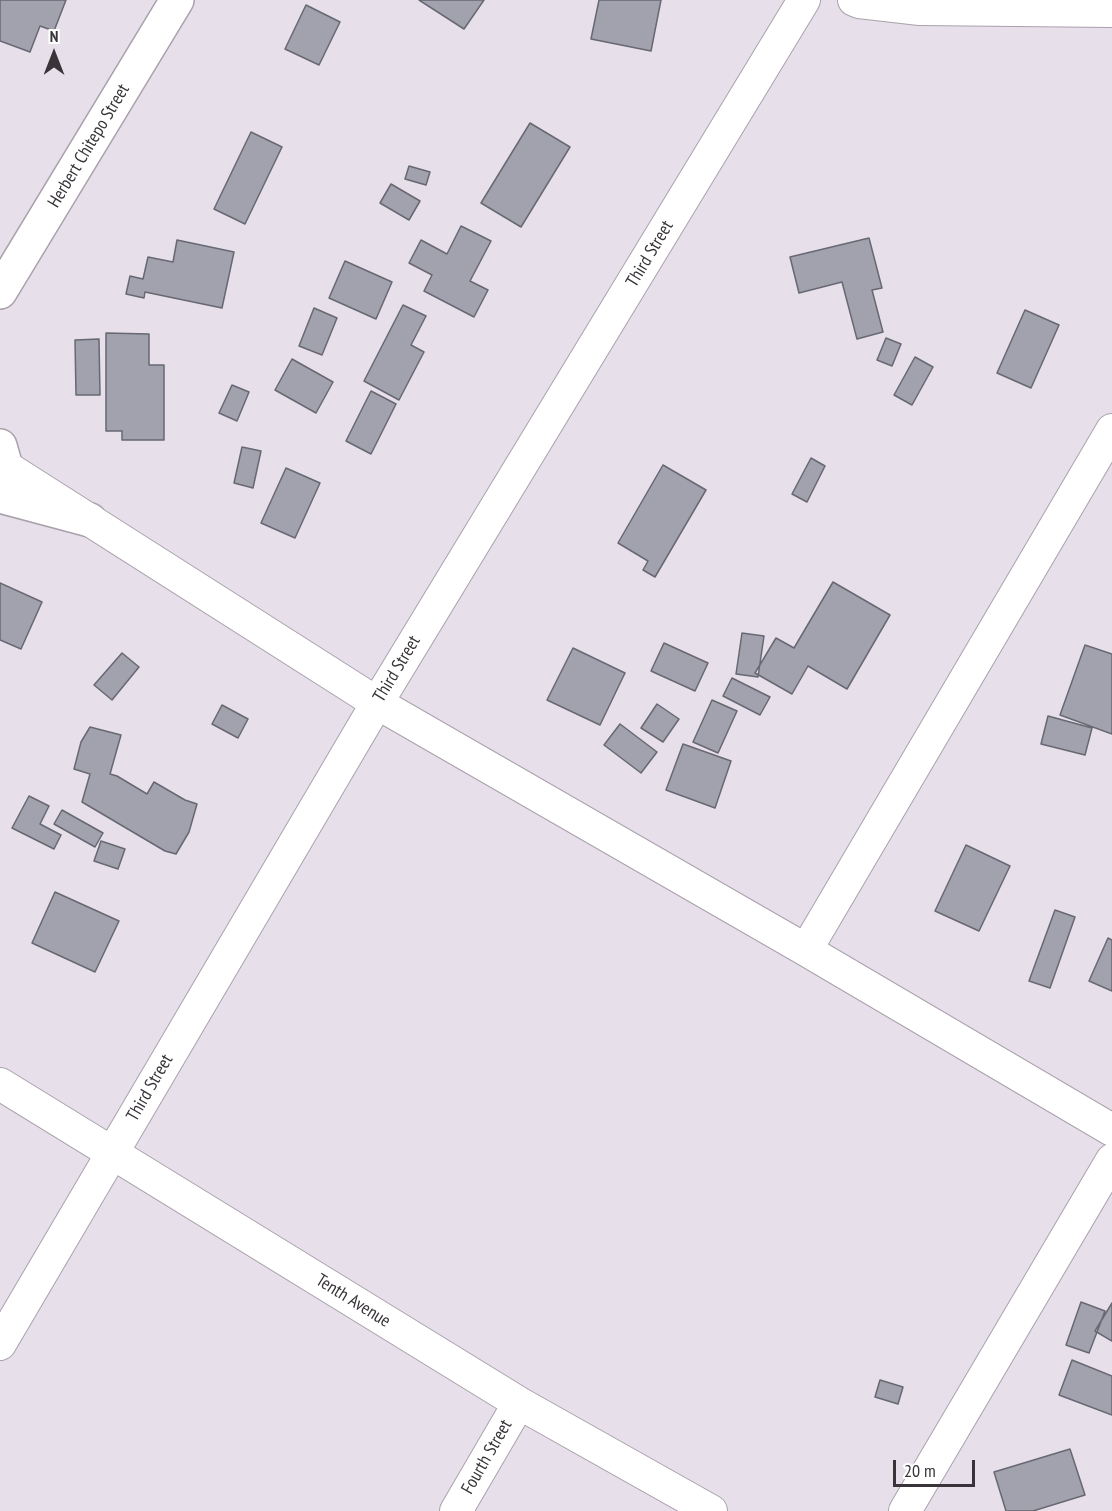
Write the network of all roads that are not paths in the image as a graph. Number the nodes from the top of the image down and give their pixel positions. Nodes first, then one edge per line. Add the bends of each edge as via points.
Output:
1 (177, 0) edge
2 (804, 0) edge
3 (854, 0) edge
4 (1112, 11) edge
5 (0, 292) edge
6 (1112, 430) edge
7 (1, 468) edge
8 (90, 520) joint
9 (376, 703) junction
10 (806, 950) junction
11 (0, 1084) edge
12 (1112, 1130) edge
13 (112, 1153) junction
14 (1112, 1160) edge
15 (0, 1344) edge
16 (519, 1403) junction
17 (456, 1511) edge
18 (711, 1511) edge
19 (905, 1511) edge

1 - 5 main road, Herbert Chitepo Street
2 - 9 street, Third Street
3 - 4 street via 920,9
6 - 10 street
7 - 8 main road
8 - 9 street
9 - 10 street
9 - 13 street, Third Street
10 - 12 street
11 - 13 street, Tenth Avenue
13 - 15 street, Third Street
13 - 16 street, Tenth Avenue
14 - 19 street
16 - 17 street, Fourth Street
16 - 18 street, Tenth Avenue

